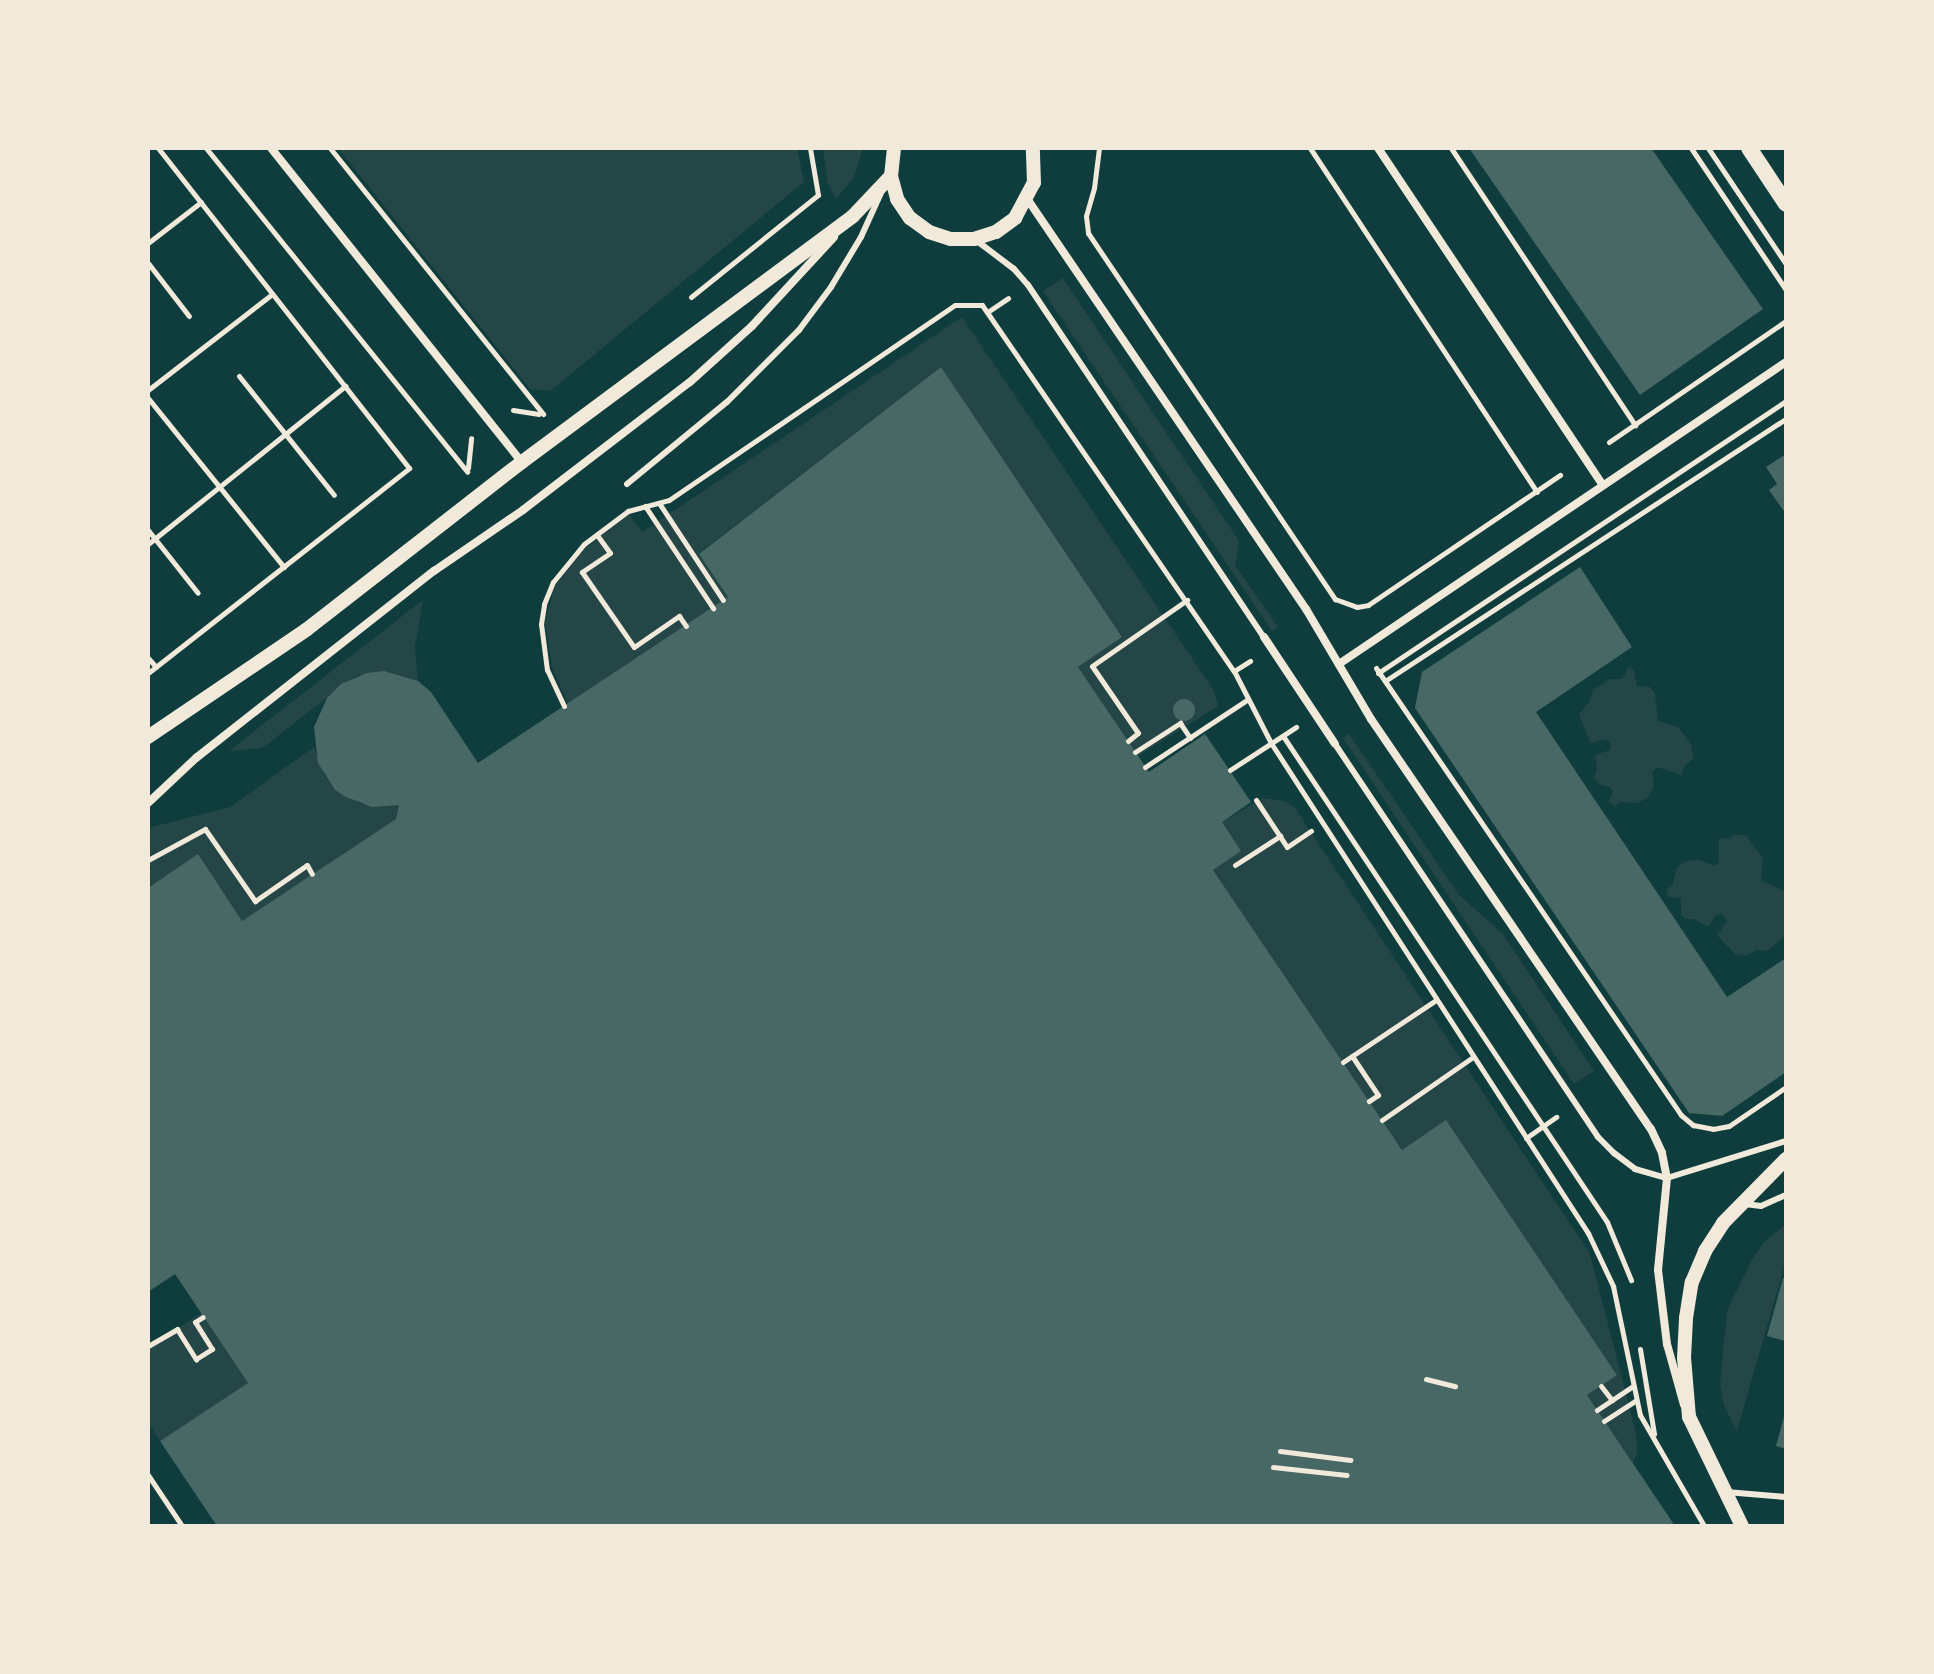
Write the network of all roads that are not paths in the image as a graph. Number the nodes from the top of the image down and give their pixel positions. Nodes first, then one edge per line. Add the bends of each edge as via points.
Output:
1 (271, 148) edge
2 (894, 148) edge
3 (1378, 148) edge
4 (1749, 148) edge
5 (1033, 149) edge
6 (891, 176) junction
7 (1028, 200) junction
8 (1786, 204) edge
9 (853, 216) junction
10 (974, 239) junction
11 (1786, 362) edge
12 (522, 462) junction
13 (627, 484) dead end
14 (1603, 485) junction
15 (1264, 637) joint
16 (1339, 664) junction
17 (148, 737) edge
18 (1335, 744) joint
19 (148, 803) edge
20 (1786, 1141) edge
21 (1786, 1159) edge
22 (1667, 1178) junction
23 (1786, 1195) edge
24 (1741, 1204) junction
25 (1689, 1417) junction
26 (1724, 1492) junction
27 (1786, 1497) edge
28 (1742, 1526) edge

1 - 12 street
2 - 6 street
3 - 14 street
4 - 8 main road
5 - 7 street via 1034,183
6 - 9 street
6 - 10 street via 897,199 910,218 929,232
6 - 13 lane via 861,237 799,330 717,411
7 - 10 street via 996,232
7 - 16 street
9 - 12 street
9 - 19 street via 752,326 690,382 434,571 196,758
10 - 15 lane via 1028,285
11 - 14 street
12 - 17 street via 306,630
14 - 16 street
15 - 18 street
16 - 22 street via 1467,862 1651,1129
18 - 22 lane via 1598,1137 1635,1169
20 - 22 lane
21 - 24 street
22 - 25 street via 1658,1270 1667,1344
23 - 24 lane via 1761,1206
24 - 25 street via 1705,1251 1692,1282 1684,1358
25 - 26 street
26 - 27 lane
26 - 28 street

